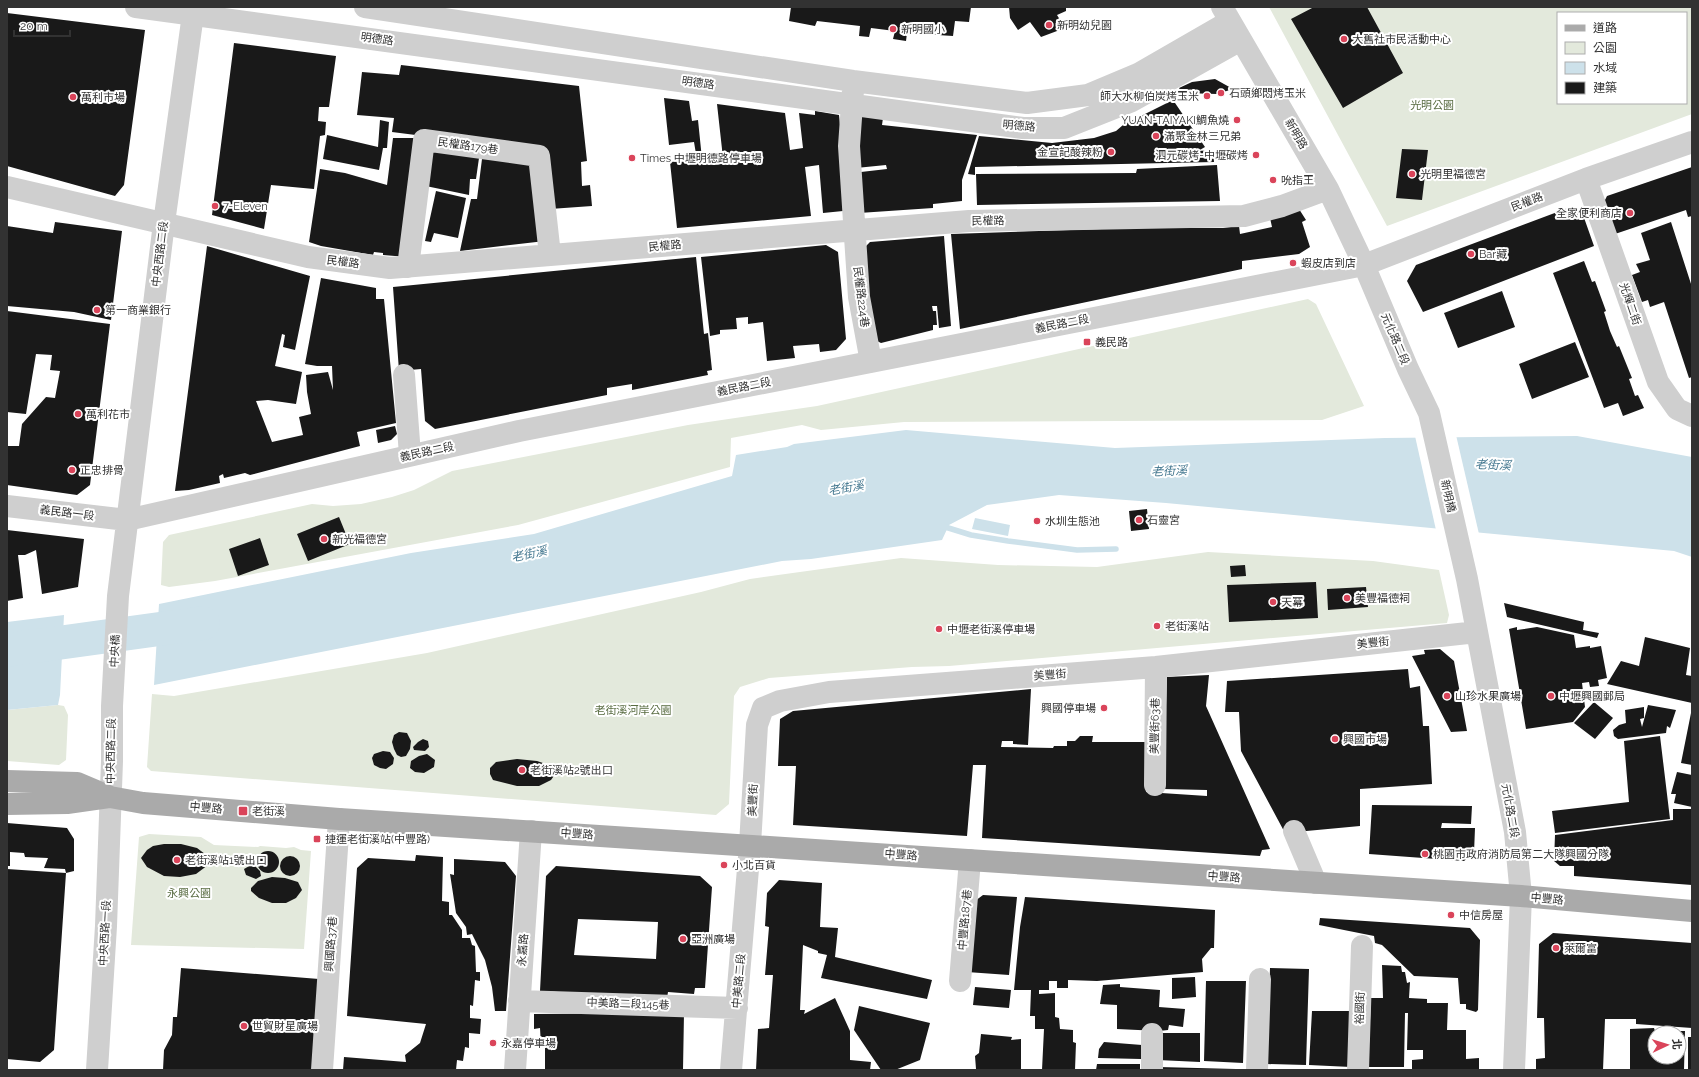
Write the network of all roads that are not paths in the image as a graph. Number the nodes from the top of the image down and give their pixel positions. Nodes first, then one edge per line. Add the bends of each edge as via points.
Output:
1 (136, 7) edge
2 (365, 7) edge
3 (194, 11) edge
4 (1226, 14) edge
5 (1241, 40) junction
6 (853, 81) junction
7 (852, 104) junction
8 (1692, 142) edge
9 (1586, 179) junction
10 (7, 187) edge
11 (1328, 189) junction
12 (164, 223) junction
13 (854, 231) junction
14 (550, 255) junction
15 (1364, 265) junction
16 (408, 267) junction
17 (871, 362) junction
18 (404, 375) dead end
19 (1429, 413) joint
20 (1692, 416) edge
21 (410, 455) junction
22 (7, 506) edge
23 (127, 520) junction
24 (1467, 579) joint
25 (118, 596) joint
26 (1477, 632) junction
27 (1156, 667) junction
28 (112, 706) joint
29 (7, 781) edge
30 (1155, 784) dead end
31 (110, 797) junction
32 (7, 804) edge
33 (339, 819) junction
34 (531, 831) junction
35 (1294, 831) dead end
36 (750, 845) junction
37 (970, 860) junction
38 (1316, 883) junction
39 (1521, 896) junction
40 (1692, 911) edge
41 (1362, 946) dead end
42 (1260, 979) dead end
43 (960, 980) dead end
44 (519, 1001) junction
45 (737, 1008) junction
46 (1152, 1034) dead end
47 (97, 1070) edge
48 (322, 1070) edge
49 (514, 1070) edge
50 (731, 1070) edge
51 (1152, 1070) edge
52 (1257, 1070) edge
53 (1358, 1070) edge
54 (1514, 1070) edge

1 - 3 street, 明德路
2 - 6 street
3 - 7 street, 明德路
3 - 12 street, 中央西路二段
4 - 5 street, 新明路
4 - 6 street via 1138,74 1088,95 1027,103
5 - 7 street, 明德路 via 1132,101 1064,128 1023,128
5 - 11 street, 新明路
6 - 7 street, 民權路224巷
7 - 13 street, 民權路224巷 via 849,146
8 - 9 street, 民權路
9 - 15 street, 民權路
9 - 20 street, 光輝二街 via 1658,382 1677,409
10 - 12 street, 民權路
11 - 13 street, 民權路 via 1282,206 1244,216 969,221
11 - 15 street, 新明路
12 - 16 street, 民權路 via 308,258 390,268
12 - 23 street, 中央西路二段
13 - 14 street, 民權路
13 - 17 street, 民權路224巷 via 859,297
14 - 16 street, 民權路
14 - 16 street, 民權路179巷 via 538,156 424,140
15 - 17 street, 義民路二段
15 - 19 street, 元化路二段
17 - 21 street, 義民路二段
18 - 21 street
19 - 24 street, 新明橋
21 - 23 street, 義民路二段
22 - 23 street, 義民路一段
23 - 25 street, 中央西路二段
24 - 26 street, 元化路二段
25 - 28 street, 中央橋
26 - 27 street, 美豐街
26 - 39 street, 元化路二段 via 1515,832
27 - 30 street, 美豐街63巷
27 - 36 street, 美豐街 via 829,692 780,701 763,708 757,725
28 - 31 street, 中央西路二段
29 - 31 main road, 中豐路 via 77,783
31 - 32 main road, 中豐路 via 67,803
31 - 33 main road, 中豐路 via 143,803
31 - 47 street, 中央西路一段 via 106,926
33 - 34 main road, 中豐路
33 - 48 street, 興國路37巷
34 - 36 main road, 中豐路
34 - 44 street, 永嘉路
35 - 38 street
36 - 37 main road, 中豐路
36 - 45 street, 中美路二段
37 - 38 main road, 中豐路
37 - 43 street, 中豐路187巷
38 - 39 main road, 中豐路
39 - 40 main road, 中豐路
39 - 54 street, 元化路二段
41 - 53 street, 裕國街
42 - 52 street
44 - 45 street, 中美路二段145巷
44 - 49 street, 永嘉路
45 - 50 street, 中美路二段
46 - 51 street

